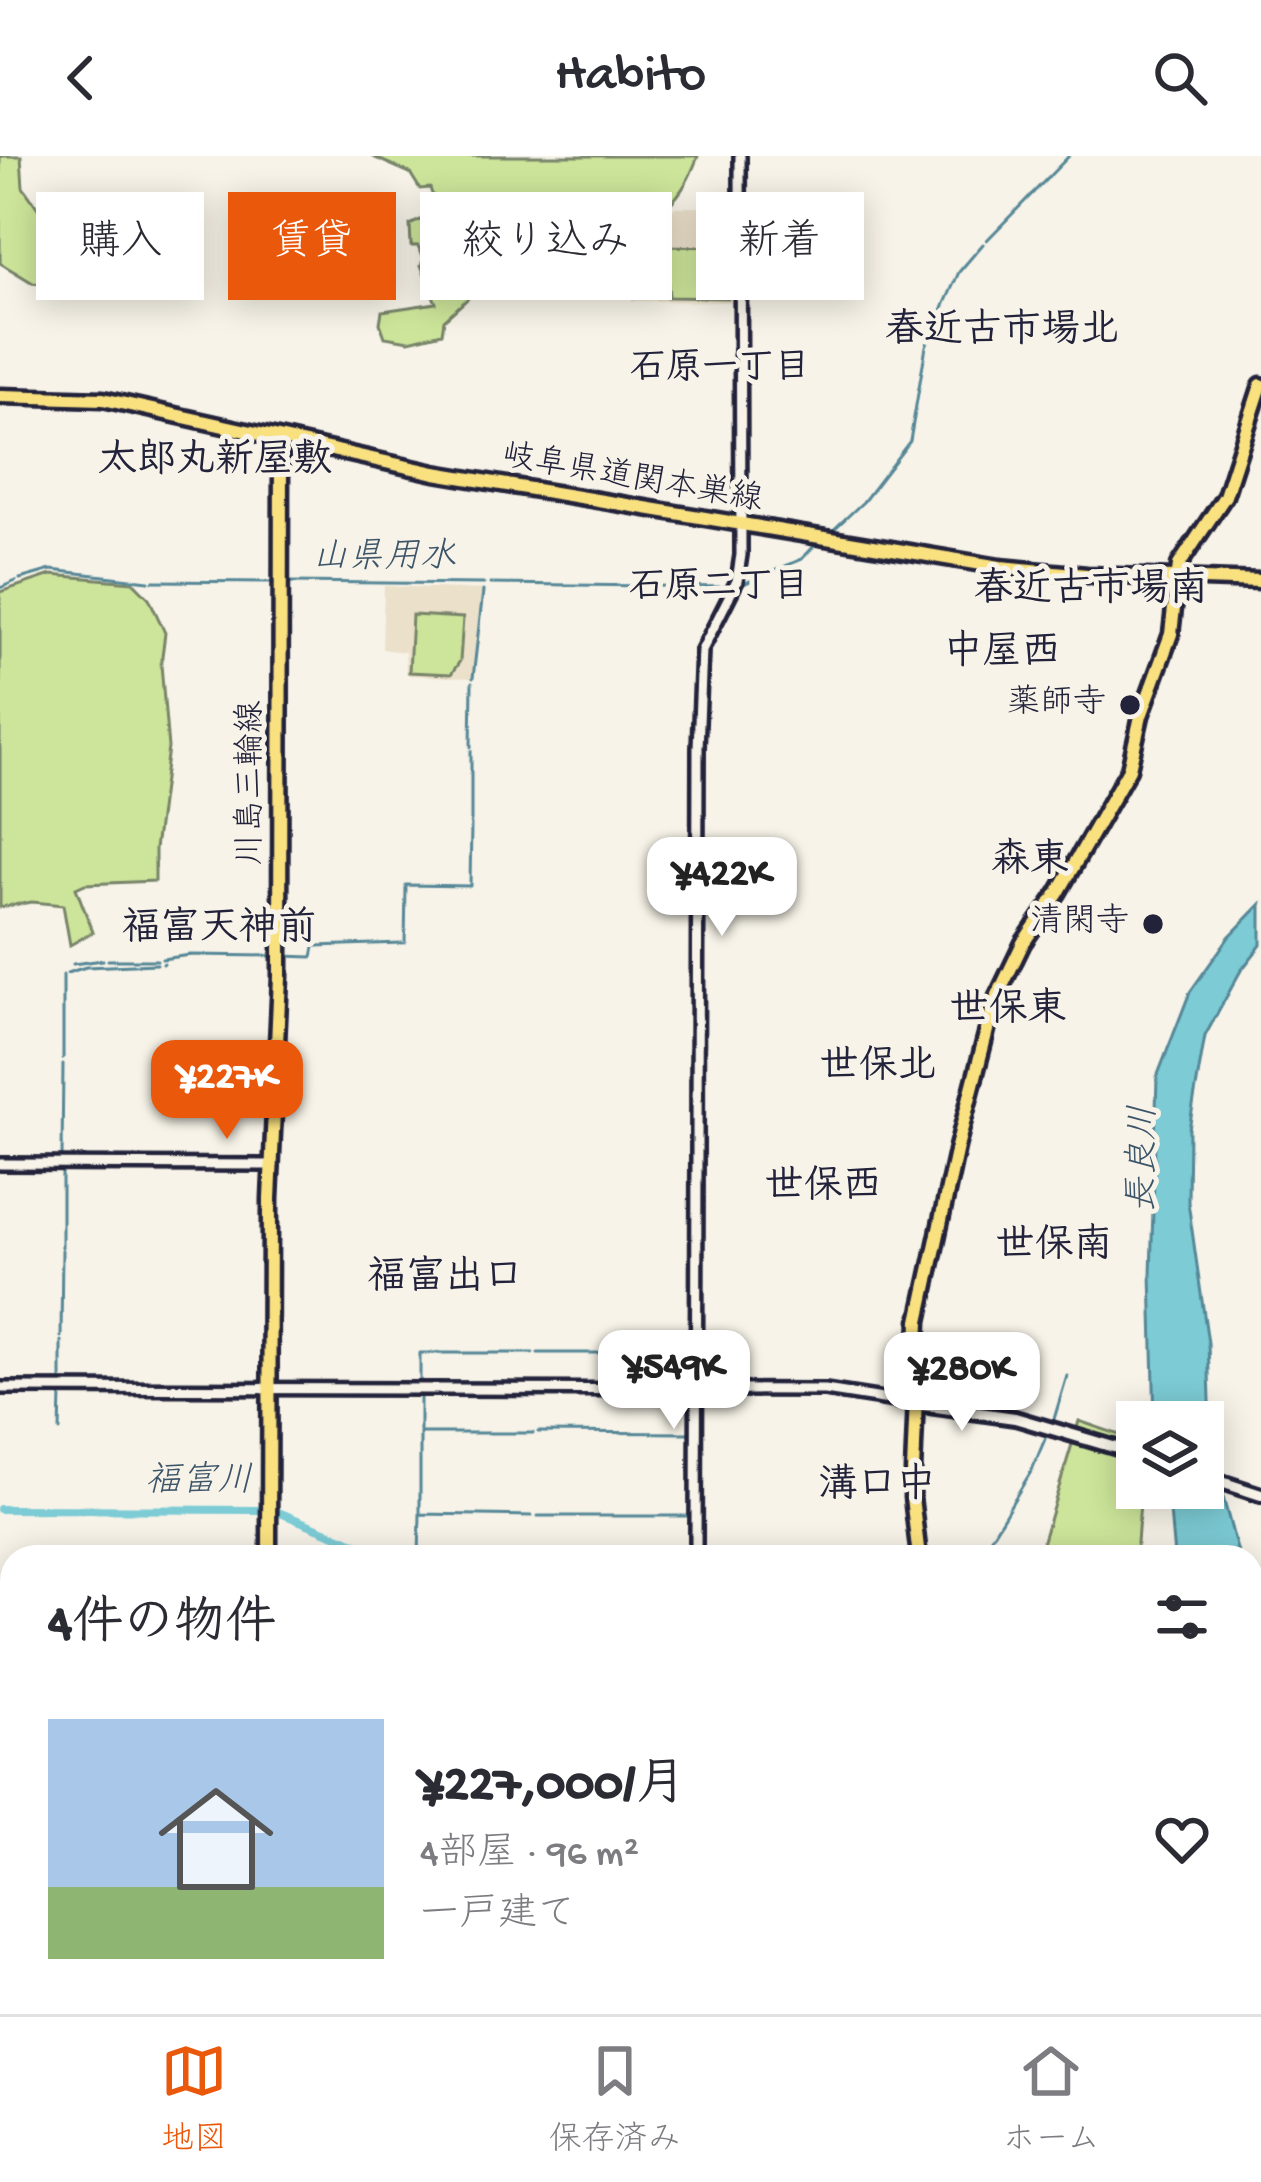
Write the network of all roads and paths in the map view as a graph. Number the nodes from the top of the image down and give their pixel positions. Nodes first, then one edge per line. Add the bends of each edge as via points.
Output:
1 (740, 156) edge
2 (1261, 385) edge
3 (0, 396) edge
4 (281, 441) junction
5 (741, 526) junction
6 (1176, 578) junction
7 (1261, 581) edge
8 (0, 1164) edge
9 (273, 1165) junction
10 (0, 1388) edge
11 (271, 1388) junction
12 (697, 1390) junction
13 (915, 1404) junction
14 (1116, 1448) edge
15 (1224, 1483) edge
16 (1261, 1496) edge
17 (269, 1545) edge
18 (697, 1545) edge
19 (918, 1545) edge

1 - 5 street
2 - 6 main road via 1225,496
3 - 4 main road, 岐阜県道関本巣線 via 103,399
4 - 5 main road, 岐阜県道関本巣線
4 - 9 main road, 川島三輪線
5 - 6 main road, 岐阜県道関本巣線 via 1007,568
5 - 12 street via 737,581 701,655
6 - 7 main road, 岐阜県道関本巣線
6 - 13 main road via 1171,634 1129,769 994,1003 920,1321
8 - 9 street
9 - 11 main road, 川島三輪線
10 - 11 street
11 - 12 street
11 - 17 main road, 川島三輪線
12 - 13 street via 825,1390
12 - 18 street
13 - 14 main road via 1015,1418
13 - 19 main road
15 - 16 main road

